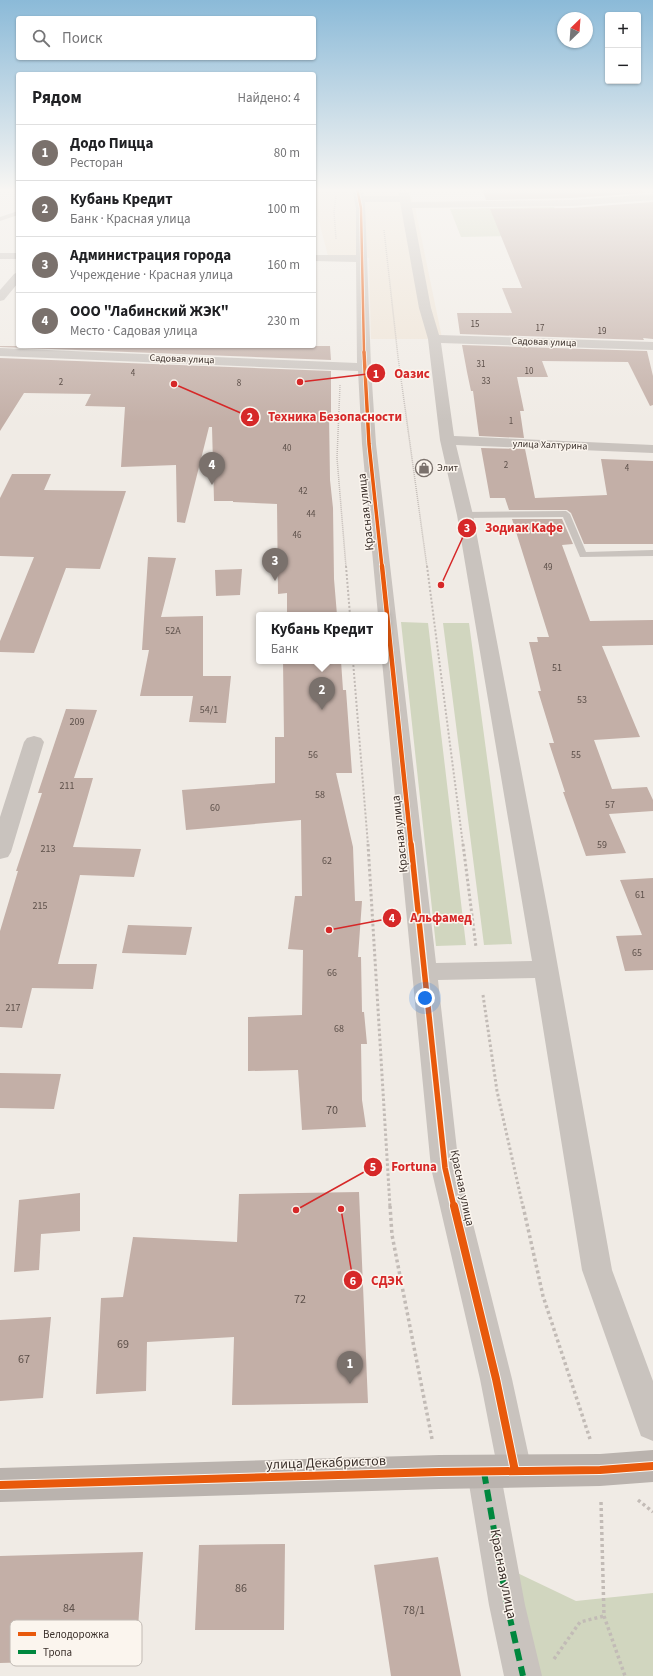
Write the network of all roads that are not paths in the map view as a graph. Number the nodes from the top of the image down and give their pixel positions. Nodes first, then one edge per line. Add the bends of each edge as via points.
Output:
1 (362, 266) edge
2 (417, 266) edge
3 (16, 278) edge
4 (0, 297) edge
5 (434, 339) junction
6 (653, 346) edge
7 (0, 352) edge
8 (364, 367) junction
9 (446, 440) junction
10 (653, 449) edge
11 (466, 515) junction
12 (653, 552) edge
13 (387, 612) edge
14 (388, 625) edge
15 (34, 742) dead end
16 (0, 852) edge
17 (546, 969) junction
18 (424, 972) junction
19 (653, 1425) edge
20 (653, 1466) edge
21 (500, 1472) junction
22 (0, 1485) edge
23 (537, 1670) edge

1 - 8 street, Красная улица
2 - 5 street
3 - 4 street
5 - 6 street, Садовая улица
5 - 9 street
7 - 8 street, Садовая улица
8 - 13 street, Красная улица
9 - 10 street, улица Халтурина
9 - 11 street
11 - 12 lane via 566,514 583,555
11 - 17 street
14 - 18 street, Красная улица
15 - 16 street
17 - 18 street
17 - 19 street via 597,1270
18 - 21 street, Красная улица via 445,1168 496,1379
20 - 21 street, улица Декабристов
21 - 22 street, улица Декабристов
21 - 23 street, Красная улица via 508,1605

